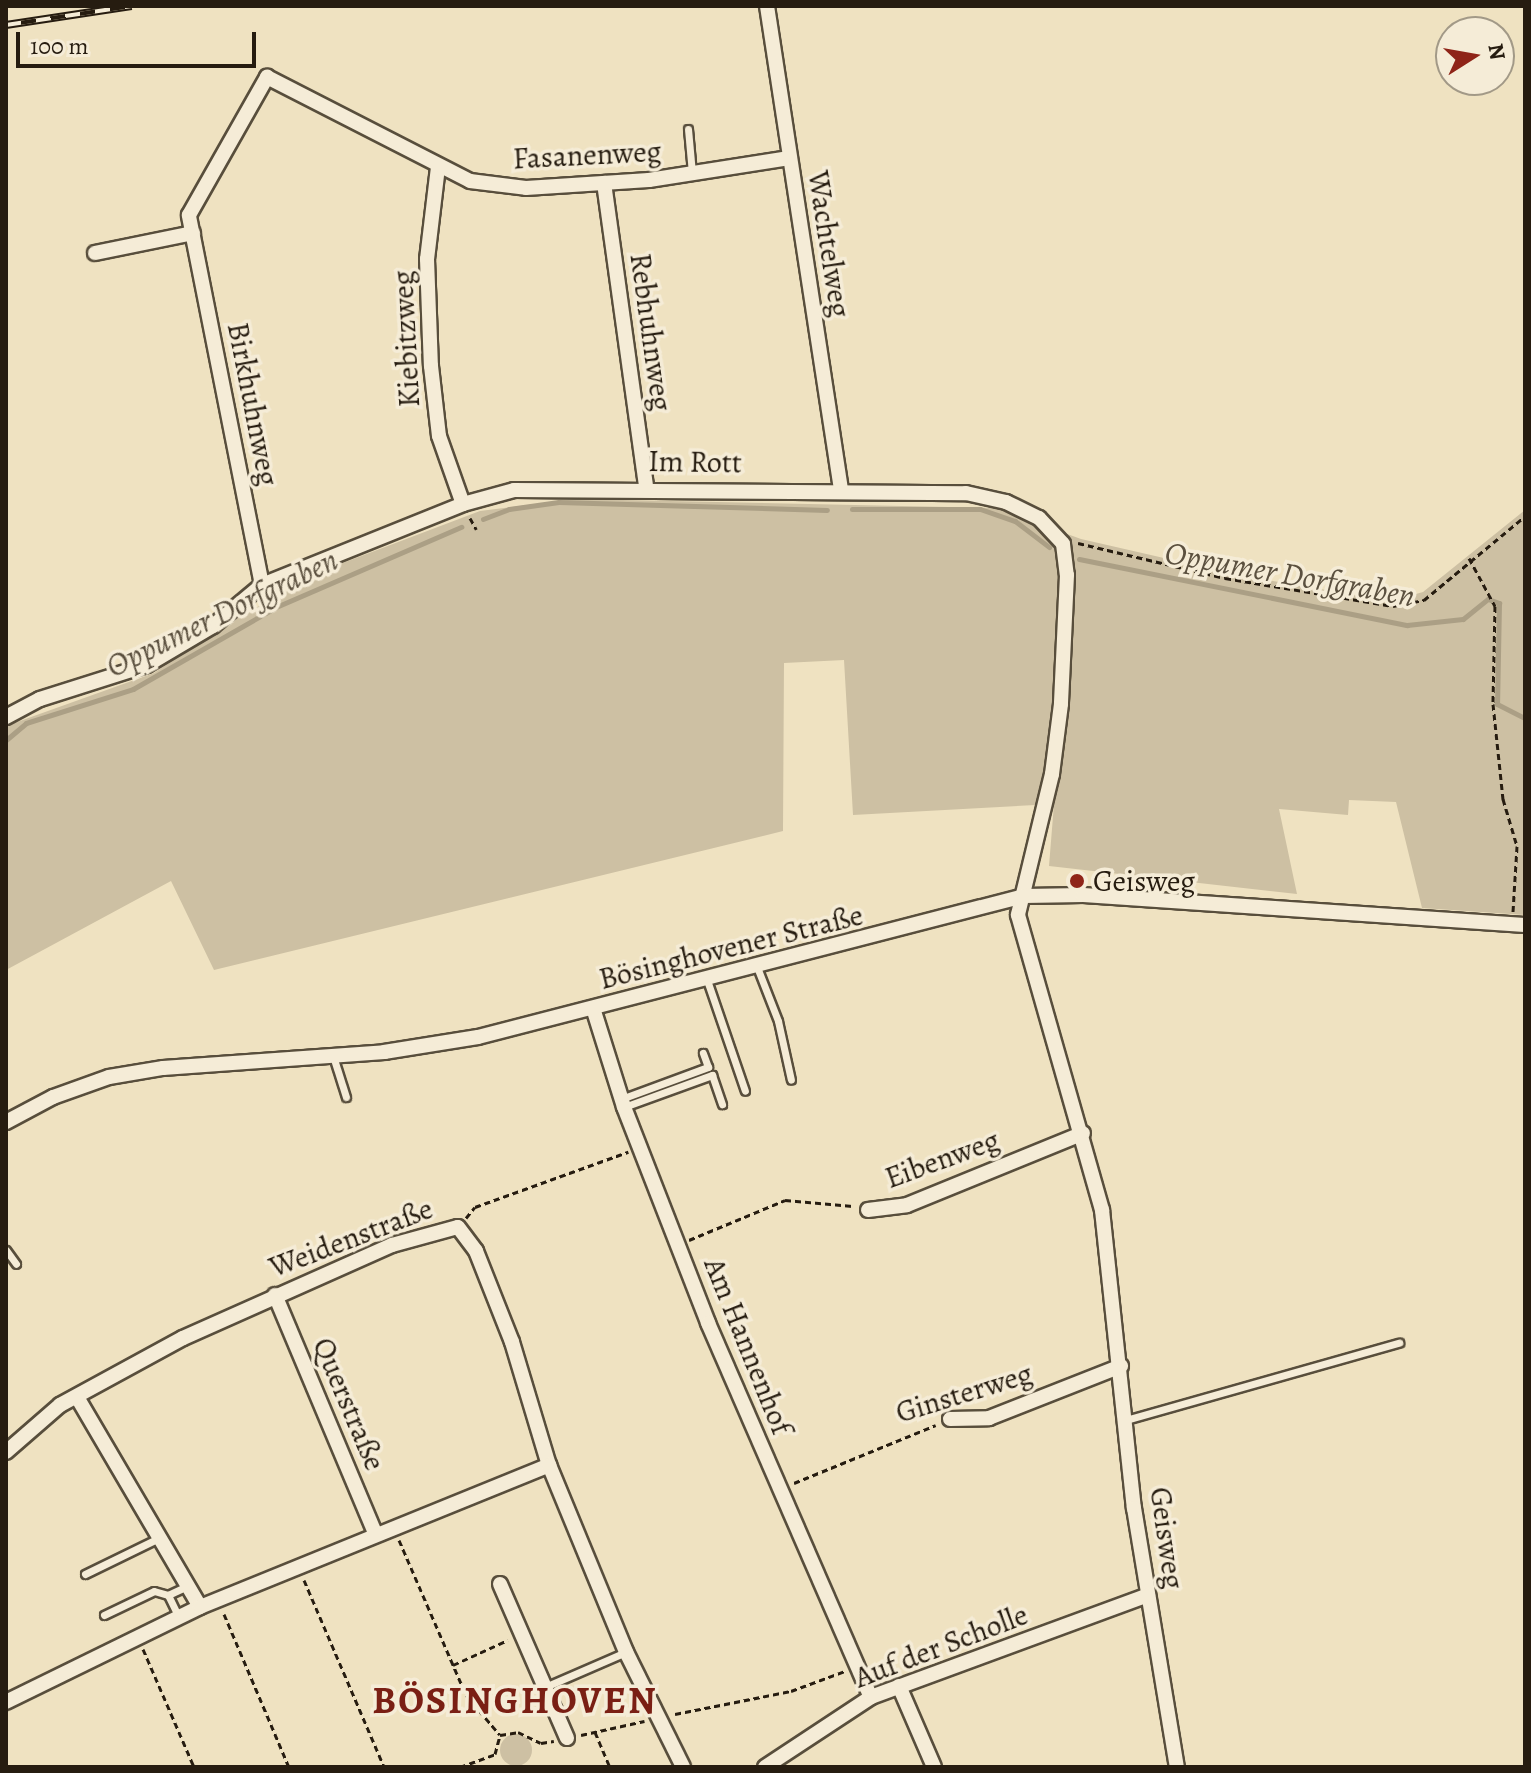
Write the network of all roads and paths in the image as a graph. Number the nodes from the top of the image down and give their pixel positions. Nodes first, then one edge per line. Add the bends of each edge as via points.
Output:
1 (767, 6) edge
2 (267, 77) joint
3 (688, 129) dead end
4 (789, 158) junction
5 (438, 167) junction
6 (692, 173) junction
7 (604, 183) junction
8 (193, 233) junction
9 (95, 253) dead end
10 (646, 487) junction
11 (841, 490) junction
12 (463, 504) junction
13 (1525, 516) edge
14 (1063, 544) junction
15 (1469, 558) junction
16 (262, 585) junction
17 (6, 717) edge
18 (1024, 896) junction
19 (1519, 924) edge
20 (757, 967) junction
21 (707, 980) junction
22 (593, 1008) junction
23 (703, 1053) dead end
24 (333, 1056) junction
25 (791, 1080) dead end
26 (745, 1091) dead end
27 (346, 1097) dead end
28 (622, 1103) junction
29 (722, 1104) dead end
30 (6, 1122) edge
31 (1083, 1133) junction
32 (640, 1148) junction
33 (868, 1210) joint
34 (458, 1227) junction
35 (680, 1244) junction
36 (6, 1250) edge
37 (16, 1264) dead end
38 (275, 1295) junction
39 (1399, 1343) dead end
40 (1121, 1366) junction
41 (77, 1397) junction
42 (950, 1419) joint
43 (1126, 1420) junction
44 (6, 1452) edge
45 (549, 1465) junction
46 (779, 1489) junction
47 (393, 1526) junction
48 (375, 1533) junction
49 (163, 1536) junction
50 (298, 1566) junction
51 (85, 1574) dead end
52 (500, 1584) dead end
53 (189, 1585) junction
54 (168, 1595) junction
55 (1148, 1595) junction
56 (217, 1600) junction
57 (200, 1607) junction
58 (104, 1615) dead end
59 (179, 1618) junction
60 (522, 1634) junction
61 (138, 1638) junction
62 (626, 1652) junction
63 (453, 1665) junction
64 (857, 1666) junction
65 (899, 1686) junction
66 (545, 1687) junction
67 (871, 1697) junction
68 (6, 1702) edge
69 (658, 1718) junction
70 (595, 1732) dead end
71 (500, 1735) dead end
72 (567, 1738) dead end
73 (194, 1767) edge
74 (289, 1767) edge
75 (384, 1767) edge
76 (610, 1767) edge
77 (683, 1767) edge
78 (765, 1767) edge
79 (934, 1767) edge
80 (1177, 1767) edge

1 - 4 street, Wachtelweg
2 - 5 street, Fasanenweg
2 - 8 street, Birkhuhnweg via 189,215
3 - 6 lane
4 - 6 street, Fasanenweg
4 - 11 street, Wachtelweg
5 - 7 street, Fasanenweg via 470,181 509,187
5 - 12 street, Kiebitzweg via 427,259 431,366 439,436
6 - 7 street, Fasanenweg
7 - 10 street, Rebhuhnweg
8 - 9 street
8 - 16 street, Birkhuhnweg
10 - 11 street, Im Rott
10 - 12 street, Im Rott via 514,490
11 - 14 street, Im Rott via 966,493 1006,502 1039,518
12 - 16 street, Im Rott
13 - 15 path
14 - 15 path via 1082,542 1225,578 1393,606 1424,600
14 - 18 street via 1067,575 1061,704 1052,774
15 - 19 path via 1495,606 1493,704 1503,799 1517,846
16 - 17 street, Im Rott via 213,626 147,665 40,699
18 - 19 street, Bösinghovener Straße via 1083,895
18 - 20 street, Bösinghovener Straße
18 - 31 street, Geisweg via 1018,915
20 - 21 street, Bösinghovener Straße
20 - 25 lane via 778,1021
21 - 22 street, Bösinghovener Straße
21 - 26 lane
22 - 24 street, Bösinghovener Straße via 478,1037
22 - 28 street, Am Hannenhof
23 - 28 lane via 708,1067
24 - 27 lane
24 - 30 street, Bösinghovener Straße via 109,1077 53,1097
28 - 29 lane via 712,1075
28 - 32 street, Am Hannenhof
31 - 33 street, Eibenweg via 907,1205
31 - 40 street, Geisweg via 1111,1265
32 - 34 path via 475,1207
32 - 35 street, Am Hannenhof
33 - 35 path, Eibenweg via 837,1202 785,1200
34 - 38 street, Weidenstraße via 404,1240
34 - 45 street, Weidenstraße via 476,1251 512,1342
35 - 46 street, Am Hannenhof
36 - 37 lane
38 - 41 street, Weidenstraße
38 - 48 street, Querstraße
39 - 43 lane
40 - 42 street, Ginsterweg via 989,1418
40 - 43 street, Geisweg
41 - 44 street, Weidenstraße
41 - 49 street
42 - 46 path, Ginsterweg
43 - 55 street, Geisweg
45 - 47 street
45 - 62 street, Weidenstraße
46 - 64 street, Am Hannenhof
47 - 48 street
47 - 63 path
48 - 50 street
49 - 51 lane
49 - 53 street
50 - 56 street
50 - 75 path
52 - 60 street
53 - 54 lane
53 - 57 street
54 - 58 lane via 154,1591
54 - 59 lane
55 - 65 street, Auf der Scholle
55 - 80 street, Geisweg
56 - 57 street
56 - 74 path
57 - 59 street
59 - 61 street
60 - 63 path
60 - 66 street
61 - 68 street
61 - 73 path
62 - 66 lane
62 - 69 street, Weidenstraße
63 - 71 path via 466,1695
64 - 67 street, Am Hannenhof
64 - 69 path via 791,1691
65 - 67 street, Auf der Scholle
65 - 79 street
66 - 72 street
67 - 78 street, Auf der Scholle
69 - 77 street, Weidenstraße
70 - 76 path

